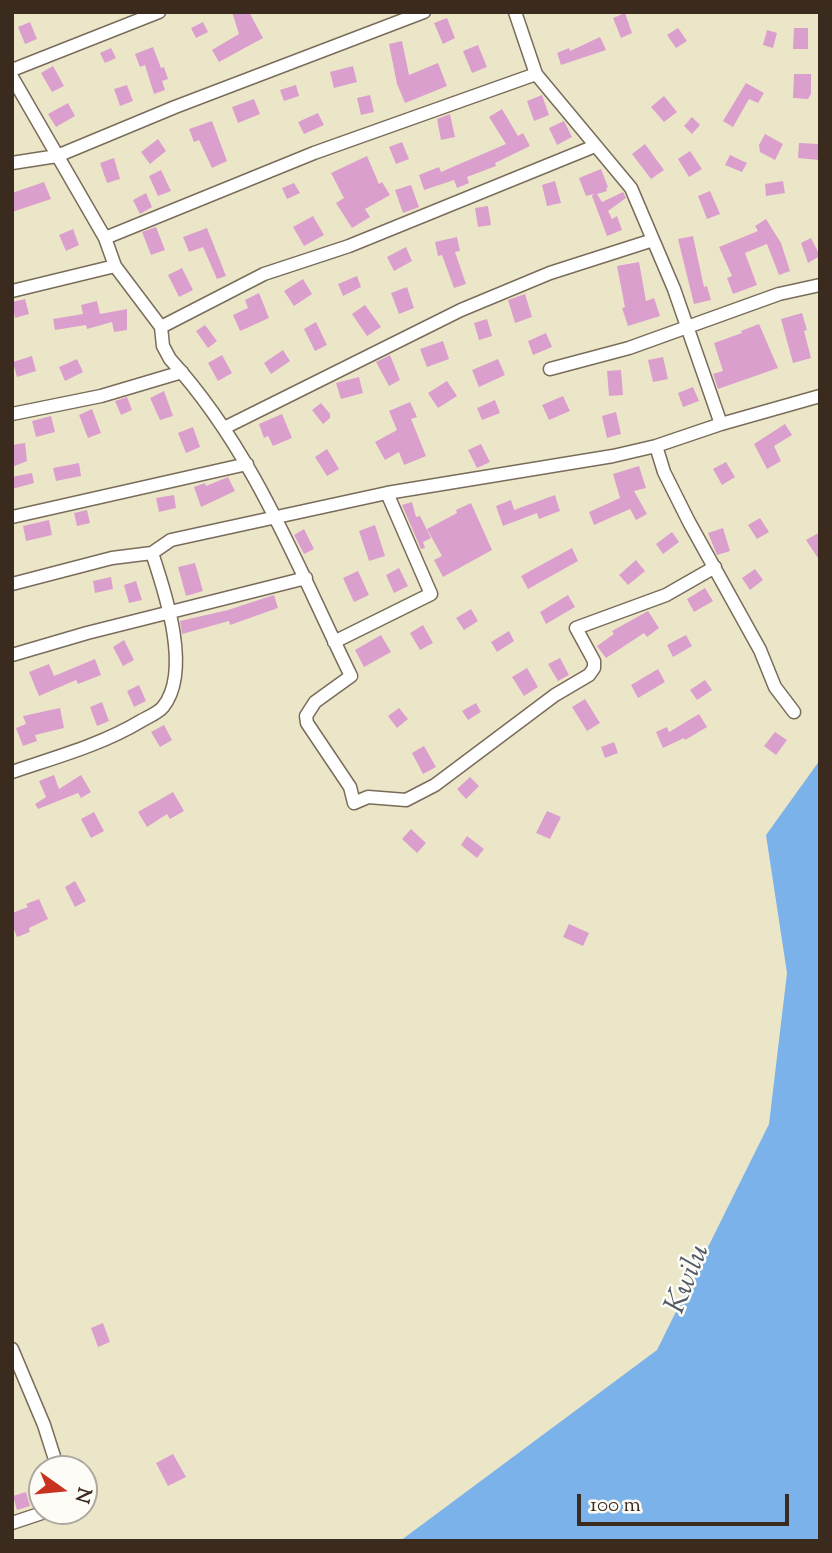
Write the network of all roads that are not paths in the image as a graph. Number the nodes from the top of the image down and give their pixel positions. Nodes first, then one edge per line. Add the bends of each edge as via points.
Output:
1 (159, 12) edge
2 (424, 12) edge
3 (515, 12) edge
4 (12, 70) edge
5 (536, 74) junction
6 (12, 77) edge
7 (595, 146) junction
8 (57, 156) junction
9 (12, 163) edge
10 (105, 239) junction
11 (653, 240) junction
12 (116, 266) junction
13 (820, 285) edge
14 (12, 290) edge
15 (161, 327) junction
16 (686, 329) junction
17 (550, 369) dead end
18 (182, 372) junction
19 (820, 396) edge
20 (12, 414) edge
21 (720, 424) junction
22 (224, 428) junction
23 (656, 446) junction
24 (247, 464) junction
25 (387, 493) junction
26 (12, 517) edge
27 (277, 518) junction
28 (152, 553) junction
29 (715, 568) junction
30 (306, 578) junction
31 (12, 584) edge
32 (171, 612) junction
33 (334, 642) junction
34 (12, 655) edge
35 (794, 712) dead end
36 (12, 772) edge
37 (13, 1354) edge
38 (54, 1455) edge

1 - 4 street
2 - 8 street
3 - 5 street
5 - 7 street
5 - 10 street via 314,153
6 - 8 street
7 - 11 street via 631,188
7 - 15 street via 349,246 264,274
8 - 9 street
8 - 10 street
10 - 12 street
11 - 16 street
11 - 22 street via 550,273 461,310
12 - 14 street
12 - 15 street
13 - 16 street via 734,309
15 - 18 street via 163,346
16 - 17 street
16 - 21 street
18 - 20 street via 101,396
18 - 22 street
19 - 21 street
21 - 23 street
22 - 24 street
23 - 25 street
23 - 29 street via 664,472
24 - 26 street
24 - 27 street
25 - 27 street
25 - 33 street via 431,594
27 - 28 street via 172,540
27 - 30 street
28 - 31 street via 113,558
28 - 32 street
29 - 33 street via 666,594 576,628 594,661 589,675 435,785 406,800 368,797 354,803 350,787 307,723 315,702 351,676
29 - 35 street via 775,687
30 - 32 street
30 - 33 street
32 - 34 street
32 - 36 street via 177,670 162,709 119,734
37 - 38 street

